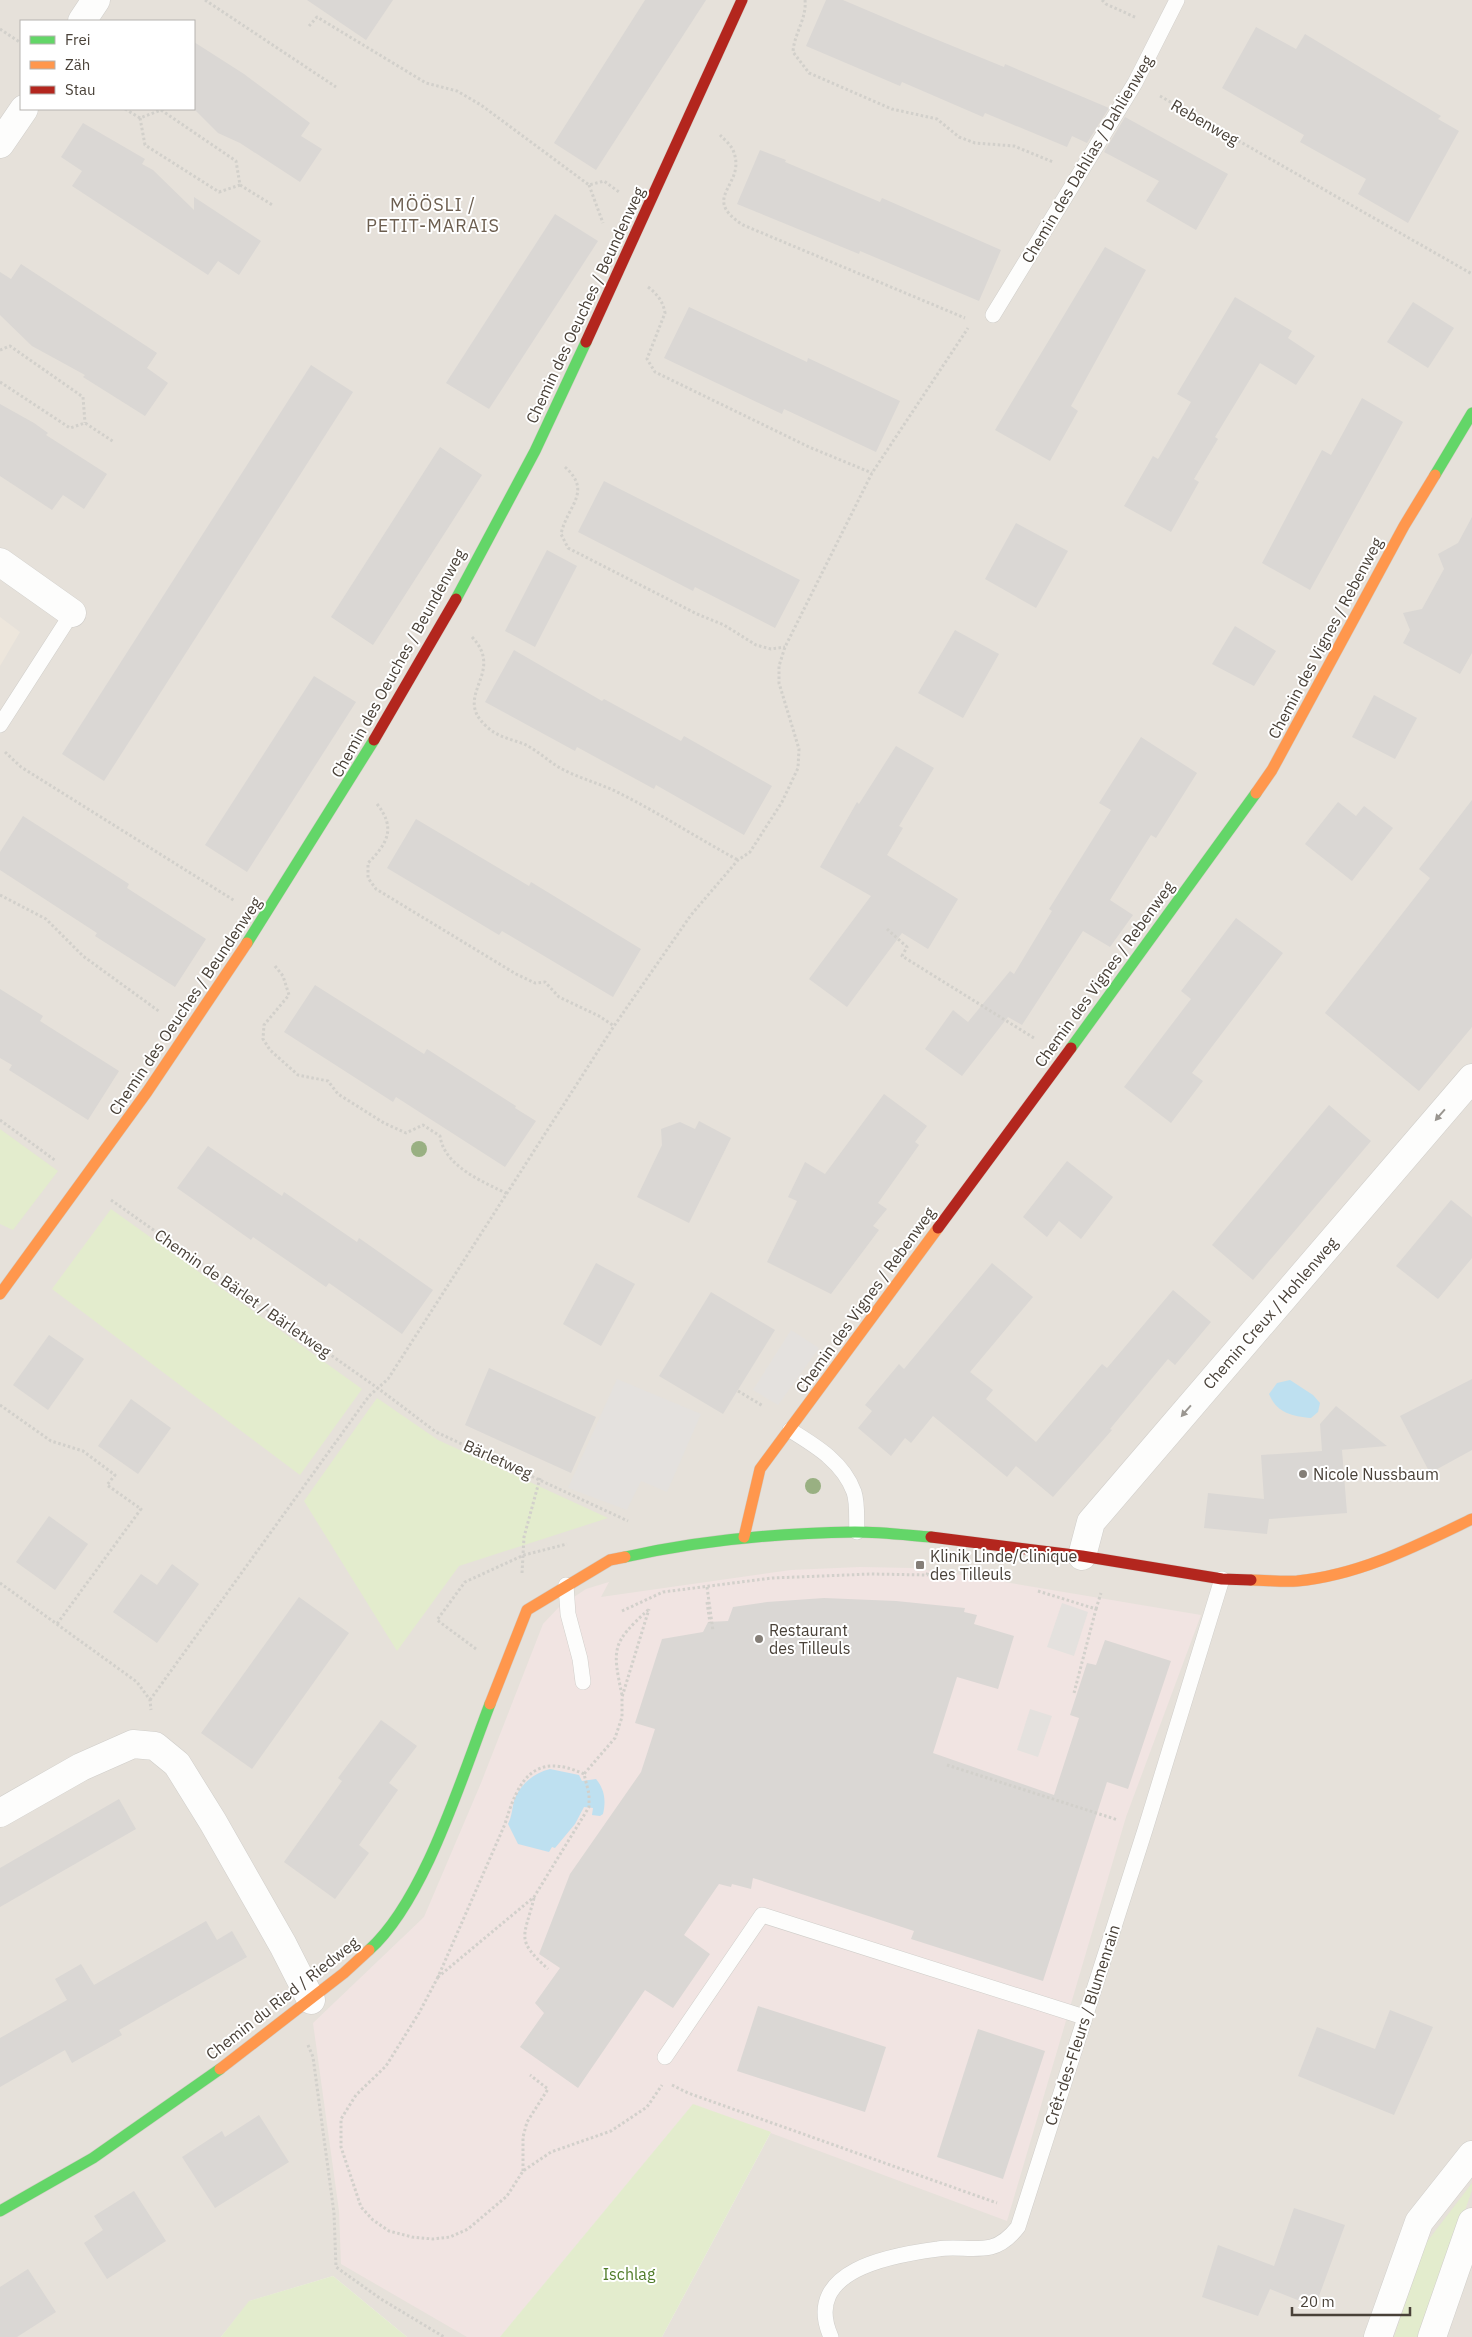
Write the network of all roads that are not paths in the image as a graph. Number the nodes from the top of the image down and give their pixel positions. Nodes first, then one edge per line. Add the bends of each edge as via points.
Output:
1 (96, 0) edge
2 (742, 0) edge
3 (1178, 0) edge
4 (83, 20) edge
5 (23, 110) edge
6 (0, 144) edge
7 (993, 315) dead end
8 (1472, 413) edge
9 (0, 562) edge
10 (72, 613) joint
11 (0, 725) edge
12 (1472, 1078) edge
13 (0, 1294) edge
14 (790, 1430) junction
15 (1472, 1519) edge
16 (857, 1532) junction
17 (744, 1537) junction
18 (1082, 1556) junction
19 (1222, 1580) junction
20 (566, 1585) junction
21 (583, 1682) dead end
22 (0, 1813) edge
23 (301, 2007) junction
24 (1084, 2017) junction
25 (665, 2056) dead end
26 (1472, 2155) edge
27 (0, 2211) edge
28 (1472, 2222) edge
29 (831, 2337) edge
30 (1378, 2337) edge
31 (1432, 2337) edge

1 - 4 street
2 - 13 street, Chemin des Oeuches / Beundenweg via 647,213 536,448 349,785 182,1044 86,1181
3 - 7 lane, Chemin des Dahlias / Dahlienweg via 1135,83
5 - 6 street
8 - 14 street, Chemin des Vignes / Rebenweg via 1404,526 1272,770
9 - 10 street
10 - 11 lane
12 -> 18 street, Chemin Creux / Hohlenweg via 1091,1522
14 - 16 lane via 820,1448 843,1470 854,1494
14 - 17 street, Chemin des Vignes / Rebenweg via 760,1468
15 - 19 street via 1404,1552 1353,1571 1296,1581
16 - 17 street
16 - 18 street via 954,1538
17 - 20 street via 610,1560
18 - 19 street
19 - 24 lane, Crêt-des-Fleurs / Blumenrain
20 - 21 lane via 568,1614
20 - 23 street, Chemin du Ried / Riedweg via 528,1610 437,1840 406,1905 375,1945
22 - 23 street via 81,1767 133,1744 155,1746 177,1764 283,1946
23 - 27 street, Chemin du Ried / Riedweg via 220,2069 93,2158
24 - 25 lane via 762,1915
24 - 29 lane, Crêt-des-Fleurs / Blumenrain via 1018,2227 1009,2238 992,2247 940,2248 865,2265 845,2276 826,2298 825,2316
26 - 30 street via 1419,2222
28 - 31 street

